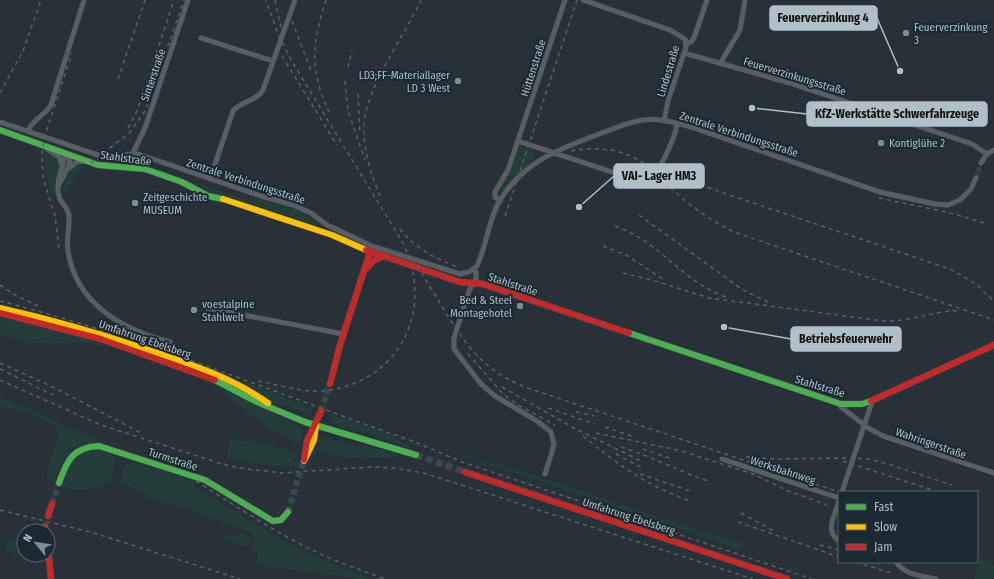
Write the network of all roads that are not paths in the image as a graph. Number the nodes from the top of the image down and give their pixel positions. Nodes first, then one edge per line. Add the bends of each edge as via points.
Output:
1 (84, 0) edge
2 (188, 0) edge
3 (295, 0) edge
4 (565, 0) edge
5 (583, 0) edge
6 (707, 0) edge
7 (745, 0) edge
8 (201, 38) dead end
9 (686, 44) junction
10 (684, 53) junction
11 (273, 61) junction
12 (721, 62) junction
13 (664, 121) junction
14 (0, 122) edge
15 (678, 124) junction
16 (0, 130) edge
17 (28, 131) junction
18 (518, 141) junction
19 (46, 148) junction
20 (994, 150) edge
21 (552, 152) junction
22 (132, 154) junction
23 (987, 154) junction
24 (68, 155) junction
25 (86, 161) junction
26 (981, 163) tunnel mouth
27 (63, 166) junction
28 (68, 169) junction
29 (976, 178) tunnel mouth
30 (210, 179) junction
31 (58, 187) junction
32 (500, 201) junction
33 (371, 249) junction
34 (383, 256) junction
35 (474, 269) junction
36 (363, 274) junction
37 (474, 283) junction
38 (0, 308) edge
39 (207, 308) dead end
40 (0, 313) edge
41 (343, 334) junction
42 (170, 342) dead end
43 (994, 345) edge
44 (330, 384) tunnel mouth
45 (870, 402) junction
46 (841, 404) junction
47 (274, 408) junction
48 (321, 412) tunnel mouth
49 (316, 425) junction
50 (864, 425) junction
51 (416, 455) tunnel mouth
52 (722, 459) dead end
53 (304, 461) tunnel mouth
54 (465, 472) tunnel mouth
55 (994, 473) edge
56 (545, 474) dead end
57 (59, 483) tunnel mouth
58 (842, 491) edge
59 (838, 500) edge
60 (52, 504) tunnel mouth
61 (838, 504) edge
62 (288, 512) dead end
63 (48, 516) dead end
64 (838, 539) edge
65 (50, 563) edge
66 (897, 563) edge
67 (52, 579) edge
68 (787, 579) edge
69 (936, 579) edge

1 - 17 street via 51,105 34,121
2 - 22 street, Sinterstraße via 145,128
3 - 11 street
4 - 18 street, Hüttenstraße
5 - 9 street, Lindestraße via 670,30 682,37
6 - 9 street via 694,38
7 - 12 street via 740,30
8 - 11 street
9 - 10 street, Lindestraße
10 - 12 street, Feuerverzinkungsstraße
10 - 13 street, Lindestraße via 668,100
11 - 30 street via 261,94 233,110
12 - 23 street, Feuerverzinkungsstraße via 801,86 972,144
13 - 15 street, Zentrale Verbindungsstraße
13 - 21 street, Zentrale Verbindungsstraße via 634,122
14 - 17 street, Zentrale Verbindungsstraße
15 - 21 street via 674,139 661,163 650,181 643,184
15 - 29 street, Zentrale Verbindungsstraße via 880,192 935,204 948,204 960,200 971,189
16 - 19 main road, Stahlstraße
17 - 22 street, Zentrale Verbindungsstraße via 107,158
18 - 21 street
18 - 32 street, Hüttenstraße via 506,175 495,192
19 - 24 main road, Stahlstraße
19 - 27 street via 59,157
20 - 23 street
21 - 32 street, Zentrale Verbindungsstraße via 524,173
22 - 30 street, Zentrale Verbindungsstraße
23 - 26 street
24 - 25 main road, Stahlstraße
24 - 27 street
24 - 28 street
25 - 28 street via 77,162
25 - 33 main road, Stahlstraße via 104,166 145,169 187,184 208,196
27 - 31 street
28 - 31 street
30 - 33 street, Zentrale Verbindungsstraße via 301,208
31 - 42 street via 60,199 69,214 67,238 70,262 85,294 109,317 140,332
32 - 35 street, Zentrale Verbindungsstraße
33 - 34 main road, Stahlstraße
33 - 35 street, Zentrale Verbindungsstraße via 456,273 465,274
33 - 36 main road
34 - 36 main road via 373,261
34 - 37 main road, Stahlstraße via 460,282
35 - 37 street
36 - 41 main road
37 - 46 main road, Stahlstraße
37 - 56 street via 453,346 487,389 553,436 554,445
38 - 47 main road, Umfahrung Ebelsberg via 96,332 198,368 260,397
39 - 41 street
40 - 47 main road, Umfahrung Ebelsberg via 76,332 179,366
41 - 44 main road
43 - 45 main road, Stahlstraße
45 - 46 main road, Stahlstraße via 856,405
45 - 50 street
46 - 50 street, Wahringerstraße via 841,407
47 - 49 main road, Umfahrung Ebelsberg
48 - 49 main road
49 - 51 main road, Umfahrung Ebelsberg
49 - 53 main road via 309,433 303,452
50 - 55 street, Wahringerstraße via 889,438
50 - 58 street
52 - 59 street, Werksbahnweg
54 - 68 main road, Umfahrung Ebelsberg
57 - 62 main road, Turmstraße via 72,454 87,446 99,446 205,480 273,521 281,520
60 - 63 main road
61 - 64 street via 831,528 832,535
65 - 67 main road
66 - 69 street via 908,573

